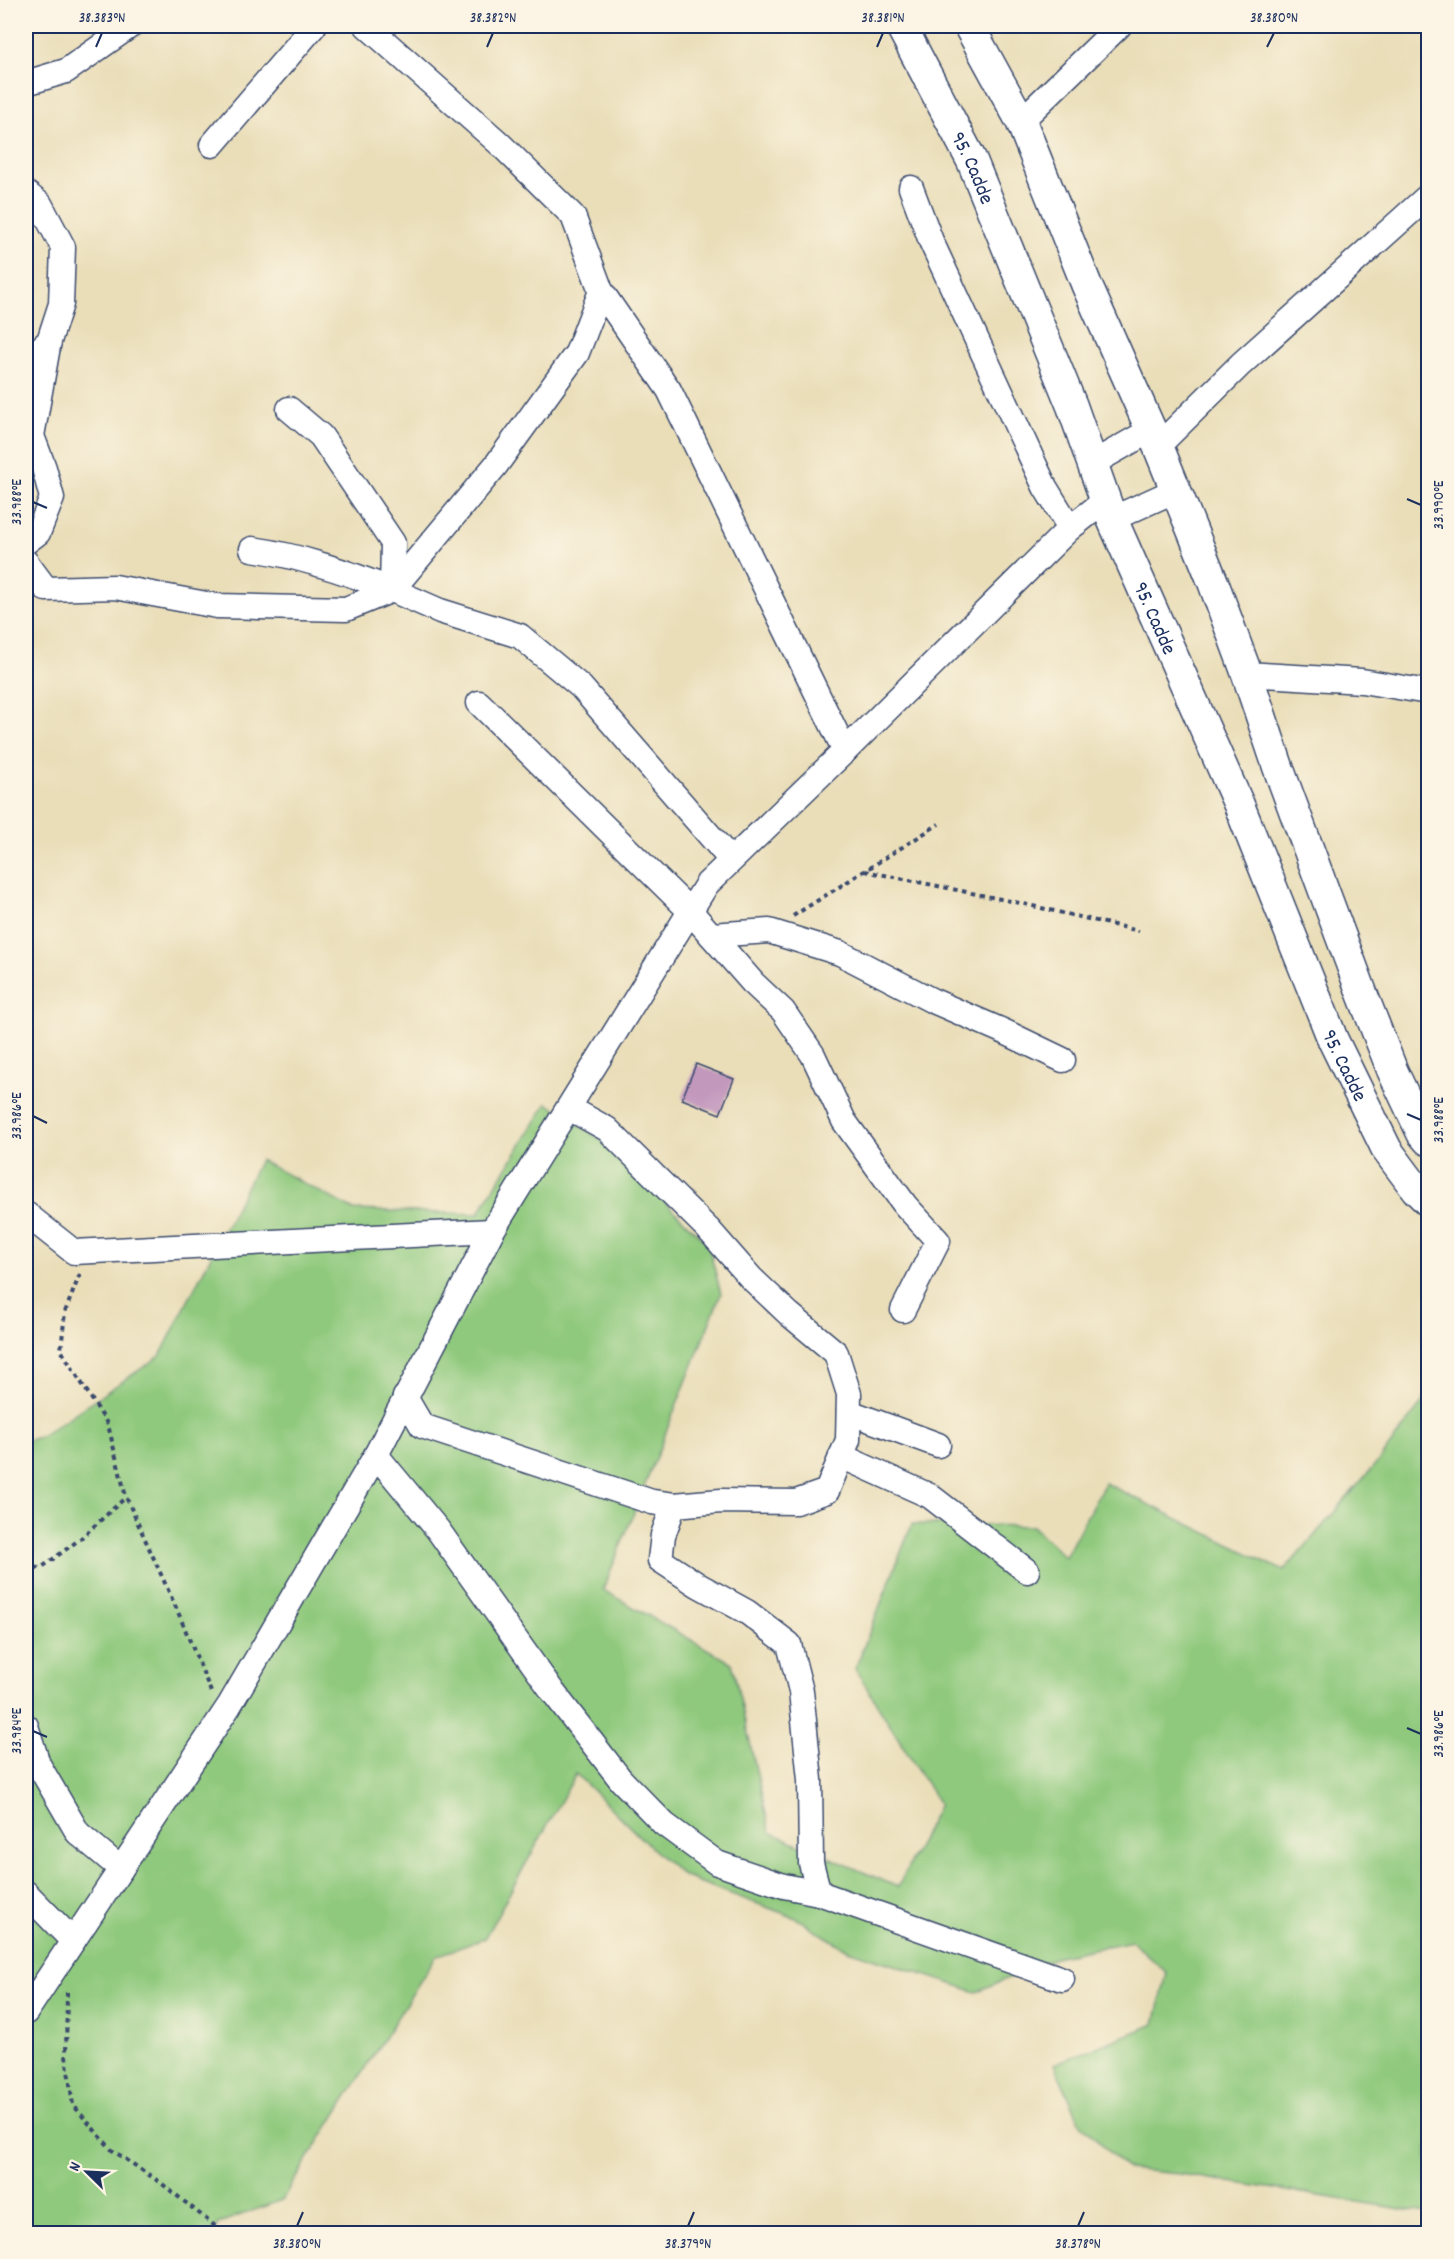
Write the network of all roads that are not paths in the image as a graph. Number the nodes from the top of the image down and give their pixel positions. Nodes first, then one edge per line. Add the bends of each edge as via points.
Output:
1 (130, 26) edge
2 (314, 26) edge
3 (367, 26) edge
4 (901, 26) edge
5 (969, 26) edge
6 (1119, 26) edge
7 (51, 75) junction
8 (26, 83) edge
9 (26, 99) edge
10 (1021, 121) junction
11 (212, 145) dead end
12 (911, 188) dead end
13 (26, 193) edge
14 (1428, 196) edge
15 (601, 291) junction
16 (49, 341) junction
17 (26, 361) edge
18 (289, 409) dead end
19 (1154, 438) junction
20 (31, 450) edge
21 (1093, 463) junction
22 (1176, 490) junction
23 (1109, 510) junction
24 (1070, 528) junction
25 (26, 542) edge
26 (252, 549) dead end
27 (26, 562) edge
28 (392, 591) junction
29 (1247, 674) junction
30 (1428, 692) edge
31 (479, 703) dead end
32 (845, 751) junction
33 (731, 860) junction
34 (690, 911) junction
35 (711, 935) junction
36 (1063, 1060) dead end
37 (569, 1108) junction
38 (1428, 1140) edge
39 (1428, 1201) edge
40 (26, 1214) edge
41 (492, 1231) junction
42 (903, 1310) dead end
43 (405, 1397) junction
44 (849, 1412) junction
45 (938, 1444) dead end
46 (375, 1455) junction
47 (841, 1456) junction
48 (674, 1505) junction
49 (1027, 1571) dead end
50 (26, 1726) edge
51 (121, 1869) junction
52 (26, 1893) edge
53 (819, 1893) junction
54 (73, 1941) junction
55 (1062, 1979) dead end
56 (26, 2012) edge

1 - 7 street via 66,71
2 - 11 street
3 - 15 street via 500,144 573,216
4 - 21 main road, 95. Cadde via 972,161
5 - 10 main road, 95. Cadde
6 - 10 street
7 - 8 street
7 - 9 street
10 - 19 main road, 95. Cadde
12 - 24 street via 931,241 1045,487
13 - 16 street via 40,204 63,247 61,304
14 - 19 street
15 - 28 street via 577,353 496,465
15 - 32 street via 669,390
16 - 17 street
16 - 20 street
18 - 28 street via 321,436 393,543
19 - 21 street
19 - 22 main road, 95. Cadde
20 - 25 street via 52,498 38,532
21 - 23 main road, 95. Cadde
22 - 23 street
22 - 29 main road, 95. Cadde
23 - 24 street
23 - 39 main road, 95. Cadde via 1239,805 1333,1040 1388,1150
24 - 32 street
26 - 28 street via 285,554
27 - 28 street via 46,589 116,587 217,606 346,609
28 - 33 street via 520,636 581,687
29 - 30 street via 1362,681
29 - 38 main road, 95. Cadde via 1367,1007 1393,1072
31 - 34 street
32 - 33 street
33 - 34 street via 707,884
34 - 35 street
34 - 37 street
35 - 36 street via 769,931 840,953 931,1000
35 - 42 street via 783,1011 813,1055 844,1121 905,1205 938,1241
37 - 41 street
37 - 44 street via 607,1129 708,1229 751,1278 836,1353 849,1394
40 - 41 street via 74,1252
41 - 43 street
43 - 46 street
43 - 48 street via 422,1426 652,1502
44 - 45 street
44 - 47 street via 848,1440
46 - 51 street via 222,1718
46 - 53 street via 438,1530 621,1780 664,1824 717,1863 784,1886
47 - 48 street via 827,1491 796,1502
47 - 49 street via 930,1496
48 - 53 street via 663,1535 660,1560 747,1612 789,1644 801,1690 810,1780 811,1863
50 - 51 street via 38,1764 78,1833
51 - 54 street
52 - 54 street
53 - 55 street
54 - 56 street

